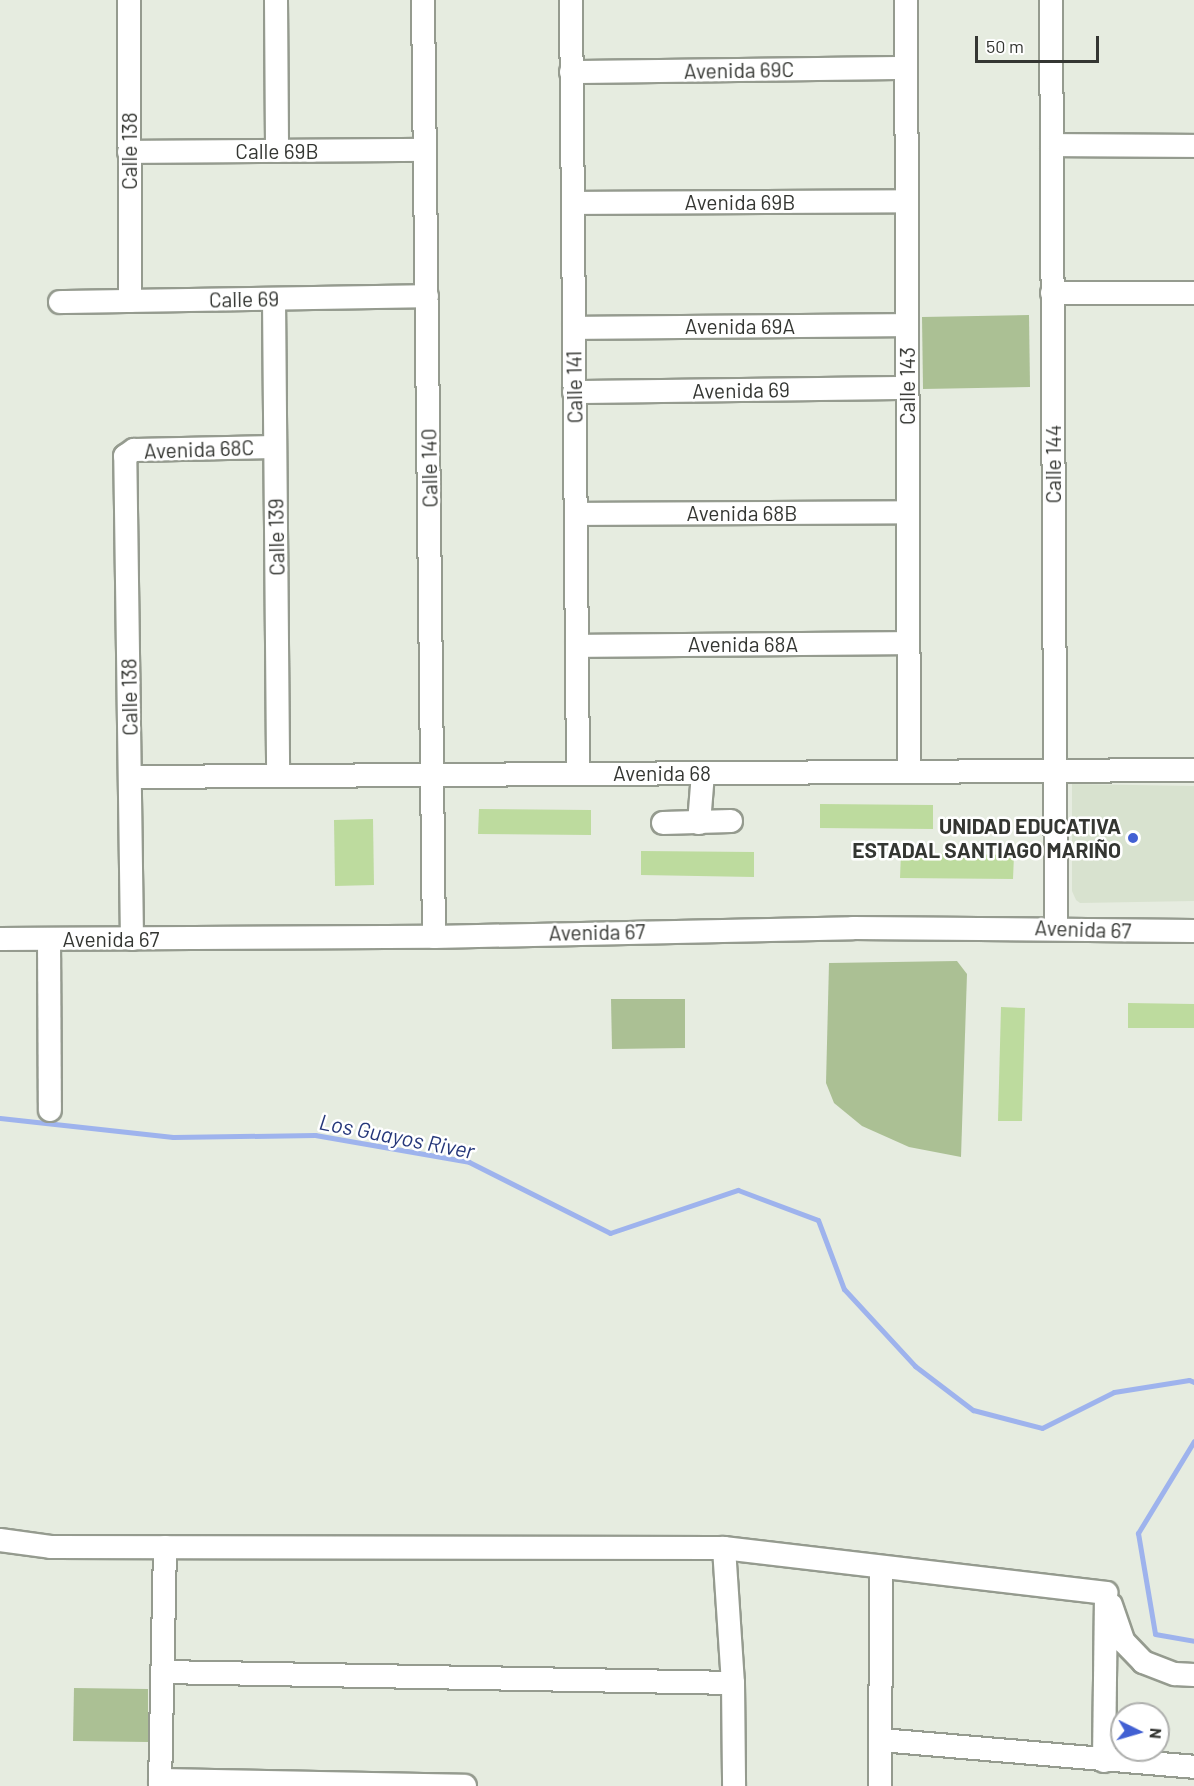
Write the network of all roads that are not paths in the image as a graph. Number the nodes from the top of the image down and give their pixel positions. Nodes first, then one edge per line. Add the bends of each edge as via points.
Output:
1 (129, 0) edge
2 (276, 0) edge
3 (423, 0) edge
4 (571, 0) edge
5 (906, 0) edge
6 (1051, 0) edge
7 (906, 68) junction
8 (571, 72) junction
9 (1052, 145) junction
10 (1194, 146) edge
11 (425, 150) junction
12 (277, 151) junction
13 (129, 152) junction
14 (906, 201) junction
15 (573, 203) junction
16 (1052, 292) junction
17 (1194, 293) edge
18 (427, 296) junction
19 (274, 298) junction
20 (130, 301) junction
21 (60, 302) dead end
22 (907, 325) junction
23 (574, 328) junction
24 (907, 388) junction
25 (574, 392) junction
26 (275, 447) junction
27 (125, 456) joint
28 (908, 512) junction
29 (576, 514) junction
30 (908, 643) junction
31 (577, 646) junction
32 (1194, 770) edge
33 (1055, 771) junction
34 (909, 772) junction
35 (703, 773) junction
36 (578, 774) junction
37 (432, 775) junction
38 (278, 776) junction
39 (131, 777) junction
40 (731, 821) dead end
41 (663, 823) dead end
42 (699, 823) junction
43 (1056, 927) junction
44 (1194, 931) edge
45 (434, 937) junction
46 (0, 939) edge
47 (49, 939) junction
48 (132, 939) junction
49 (51, 1110) dead end
50 (0, 1540) edge
51 (165, 1547) junction
52 (724, 1548) junction
53 (881, 1568) junction
54 (1106, 1593) junction
55 (162, 1672) junction
56 (1194, 1675) edge
57 (733, 1683) junction
58 (881, 1740) junction
59 (1104, 1761) junction
60 (1194, 1767) edge
61 (160, 1783) edge
62 (465, 1786) edge
63 (734, 1786) edge
64 (880, 1786) edge

1 - 13 street, Calle 138
2 - 12 street
3 - 11 street, Calle 140
4 - 8 street, Calle 141
5 - 7 street, Calle 143
6 - 9 street, Calle 144
7 - 8 street, Avenida 69C
7 - 14 street, Calle 143
8 - 15 street, Calle 141
9 - 10 street
9 - 16 street, Calle 144
11 - 12 street, Calle 69B
11 - 18 street, Calle 140
12 - 13 street, Calle 69B
13 - 20 street, Calle 138
14 - 15 street, Avenida 69B
14 - 22 street, Calle 143
15 - 23 street, Calle 141
16 - 17 street
16 - 33 street, Calle 144
18 - 19 street, Calle 69
18 - 37 street, Calle 140
19 - 20 street, Calle 69
19 - 26 street, Calle 139
20 - 21 street, Calle 69
22 - 23 street, Avenida 69A
22 - 24 street, Calle 143
23 - 25 street, Calle 141
24 - 25 street, Avenida 69
24 - 28 street, Calle 143
25 - 29 street, Calle 141
26 - 27 street, Avenida 68C via 134,450
26 - 38 street, Calle 139
27 - 39 street, Calle 138
28 - 29 street, Avenida 68B
28 - 30 street, Calle 143
29 - 31 street, Calle 141
30 - 31 street, Avenida 68A
30 - 34 street, Calle 143
31 - 36 street, Calle 141
32 - 33 street, Avenida 68
33 - 34 street, Avenida 68
33 - 43 street, Calle 144
34 - 35 street, Avenida 68
35 - 36 street, Avenida 68
35 - 42 street
36 - 37 street, Avenida 68
37 - 38 street, Avenida 68
37 - 45 street, Calle 140
38 - 39 street, Avenida 68
39 - 48 street, Calle 138
40 - 42 street
41 - 42 street
43 - 44 street, Avenida 67
43 - 45 street, Avenida 67
45 - 48 street, Avenida 67
46 - 47 street, Avenida 67
47 - 48 street, Avenida 67
47 - 49 street
50 - 51 street via 51,1547
51 - 52 street
51 - 55 street
52 - 53 street
52 - 57 street
53 - 54 street
53 - 58 street
54 - 56 street via 1124,1642 1143,1662 1175,1674
54 - 59 street
55 - 57 street
55 - 61 street
57 - 63 street
58 - 59 street
58 - 64 street
59 - 60 street
61 - 62 street

